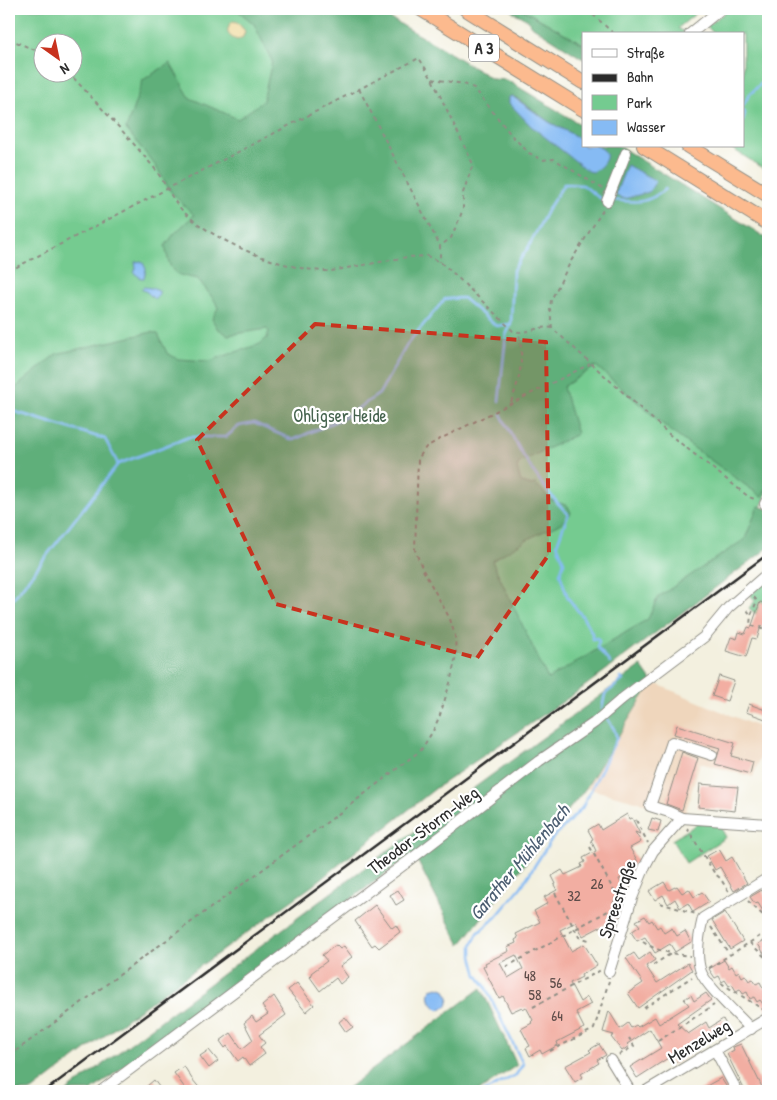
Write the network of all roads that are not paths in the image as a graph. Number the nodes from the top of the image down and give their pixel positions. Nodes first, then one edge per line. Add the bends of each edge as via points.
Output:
1 (421, 9) edge
2 (468, 9) edge
3 (721, 9) edge
4 (692, 32) edge
5 (582, 81) edge
6 (582, 108) edge
7 (647, 148) edge
8 (691, 148) edge
9 (626, 153) dead end
10 (768, 196) edge
11 (609, 197) road end
12 (768, 223) edge
13 (768, 573) edge
14 (712, 755) dead end
15 (682, 818) junction
16 (768, 824) edge
17 (768, 878) edge
18 (606, 970) road end
19 (767, 1014) edge
20 (751, 1029) junction
21 (715, 1050) junction
22 (611, 1060) road end
23 (101, 1091) edge
24 (630, 1091) edge
25 (646, 1091) edge
26 (737, 1091) edge

1 - 6 highway, A 3
2 - 5 highway, A 3
3 - 4 street
7 - 12 highway
8 - 10 highway
9 - 11 street
13 - 23 street, Theodor-Storm-Weg via 728,608 704,637 594,723
14 - 15 street via 672,742 650,806
15 - 16 street
15 - 18 street, Spreestraße via 653,851
17 - 20 street via 703,918 699,936 701,972
19 - 20 street, Menzelweg
20 - 21 street, Menzelweg
21 - 25 street, Menzelweg
21 - 26 street
22 - 24 street

